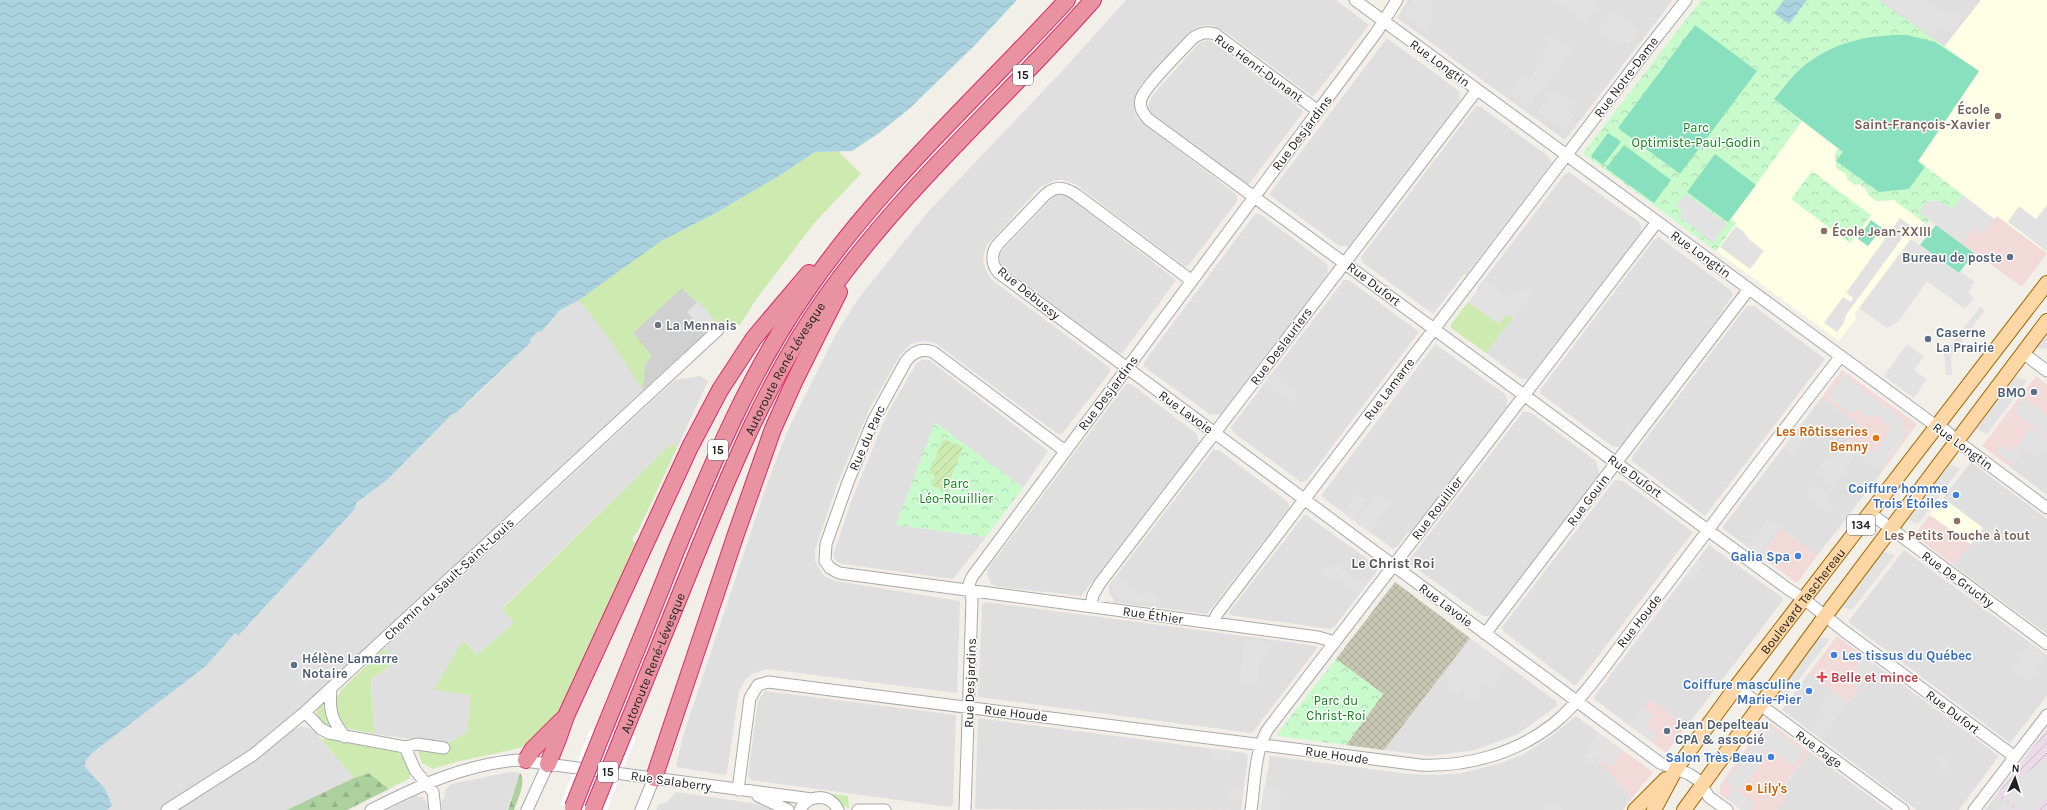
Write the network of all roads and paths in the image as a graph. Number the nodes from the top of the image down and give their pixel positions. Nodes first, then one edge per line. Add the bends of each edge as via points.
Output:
1 (1067, 0) edge
2 (1093, 0) edge
3 (1355, 0) edge
4 (1397, 0) edge
5 (1686, 0) edge
6 (1384, 22) junction
7 (1476, 90) junction
8 (1318, 111) junction
9 (1567, 156) junction
10 (881, 195) junction
11 (1254, 197) junction
12 (1657, 222) junction
13 (860, 251) junction
14 (1345, 262) junction
15 (1192, 281) junction
16 (2047, 283) edge
17 (1749, 289) junction
18 (2047, 321) edge
19 (718, 330) dead end
20 (1434, 330) junction
21 (2023, 353) junction
22 (1841, 356) junction
23 (1126, 368) junction
24 (2047, 371) edge
25 (1524, 395) junction
26 (1936, 426) junction
27 (1214, 433) junction
28 (1957, 441) junction
29 (1065, 451) junction
30 (1616, 462) junction
31 (1305, 499) junction
32 (2047, 508) edge
33 (1870, 512) junction
34 (1892, 529) junction
35 (1708, 530) junction
36 (1393, 566) junction
37 (970, 591) junction
38 (1804, 599) junction
39 (1091, 606) junction
40 (1826, 615) junction
41 (1213, 623) junction
42 (1485, 634) junction
43 (1335, 642) junction
44 (2047, 644) edge
45 (1736, 687) junction
46 (331, 689) junction
47 (1576, 700) junction
48 (1760, 706) junction
49 (969, 707) junction
50 (305, 712) junction
51 (2047, 715) edge
52 (566, 716) junction
53 (345, 736) junction
54 (1261, 745) junction
55 (405, 747) junction
56 (444, 748) dead end
57 (2015, 757) junction
58 (526, 760) junction
59 (548, 764) junction
60 (1676, 769) junction
61 (654, 778) junction
62 (426, 783) junction
63 (1701, 785) junction
64 (742, 791) junction
65 (812, 799) junction
66 (573, 808) edge
67 (167, 810) edge
68 (371, 810) edge
69 (435, 810) edge
70 (527, 810) edge
71 (593, 810) edge
72 (641, 810) edge
73 (788, 810) edge
74 (800, 810) edge
75 (839, 810) edge
76 (858, 810) edge
77 (885, 810) edge
78 (965, 810) edge
79 (1251, 810) edge
80 (1635, 810) edge
81 (1654, 810) edge
82 (1684, 810) edge
83 (1727, 810) edge
84 (1903, 810) edge
85 (1974, 810) edge

1 - 10 highway, Autoroute René-Lévesque / 15
2 - 13 highway, Autoroute René-Lévesque / 15 via 923,178
3 - 6 street, Rue Longtin
4 - 6 street, Rue Desjardins
5 - 9 street, Rue Notre-Dame
6 - 7 street, Rue Longtin
6 - 8 street, Rue Desjardins
7 - 9 street, Rue Longtin
7 - 14 street, Rue Deslauriers
8 - 11 street, Rue Desjardins
8 - 11 street, Rue Henri-Dunant via 1211,33 1196,36 1148,88 1141,106 1148,119
9 - 12 street, Rue Longtin
9 - 20 street, Rue Lamarre
10 - 52 highway via 776,309 726,379 690,447
10 - 66 highway, Autoroute René-Lévesque / 15, bridge via 845,238 805,293 745,393 707,477
11 - 14 street, Rue Dufort
11 - 15 street, Rue Desjardins
12 - 17 street, Rue Longtin
12 - 25 street, Rue Rouillier
13 - 61 highway via 773,429
13 - 71 highway, Autoroute René-Lévesque / 15, bridge via 805,328 755,417 729,474
14 - 20 street, Rue Dufort
14 - 27 street, Rue Deslauriers
15 - 23 street, Rue Desjardins
15 - 23 street, Rue Debussy via 1078,196 1062,188 1048,192 996,247 993,262 999,273
16 - 26 main road, Boulevard Taschereau / 134
17 - 22 street, Rue Longtin
17 - 30 street, Rue Gouin
18 - 21 main road, Boulevard Taschereau / 134
19 - 46 street, Chemin du Sault-Saint-Louis
20 - 25 street, Rue Dufort
20 - 31 street, Rue Lamarre
21 - 24 street
21 - 28 main road, Boulevard Taschereau / 134
22 - 26 street, Rue Longtin
22 - 35 street, Rue Houde
23 - 27 street, Rue Lavoie
23 - 29 street, Rue Desjardins
25 - 30 street, Rue Dufort
25 - 36 street, Rue Rouillier
26 - 28 street, Rue Longtin
26 - 33 main road, Boulevard Taschereau / 134
27 - 31 street, Rue Lavoie
27 - 39 street, Rue Deslauriers via 1100,583 1093,595
28 - 32 street, Rue Longtin
28 - 34 main road, Boulevard Taschereau / 134
29 - 37 street, Rue Desjardins via 972,577
29 - 37 street, Rue du Parc via 933,352 918,351 906,361 878,412 848,482 826,544 825,561 830,568 839,573
30 - 35 street, Rue Dufort
30 - 42 street, Rue Gouin
31 - 36 street, Rue Lavoie
31 - 41 street, Rue Lamarre via 1217,614
33 - 34 street, Rue De Gruchy
33 - 38 main road, Boulevard Taschereau / 134
34 - 40 main road, Boulevard Taschereau / 134
34 - 44 street, Rue De Gruchy
35 - 38 street, Rue Dufort
35 - 47 street, Rue Houde
36 - 42 street, Rue Lavoie
36 - 43 street, Rue Rouillier
37 - 39 street, Rue Éthier
37 - 49 street, Rue Desjardins via 972,600
38 - 40 street, Rue Dufort
38 - 45 main road, Boulevard Taschereau / 134
39 - 41 street, Rue Éthier
40 - 48 main road, Boulevard Taschereau / 134
40 - 57 street, Rue Dufort
41 - 43 street, Rue Éthier via 1324,637
42 - 47 street, Rue Lavoie
43 - 54 street, Rue Rouillier via 1268,729
45 - 48 street, Rue Page
45 - 60 main road, Boulevard Taschereau / 134
46 - 50 street, Chemin du Sault-Saint-Louis
46 - 53 street via 331,714
47 - 54 street, Rue Houde via 1553,724 1527,741 1504,752 1464,763 1420,765
47 - 60 street, Rue Lavoie via 1660,763
48 - 63 main road, Boulevard Taschereau / 134
48 - 84 street, Rue Page
49 - 54 street, Rue Houde
49 - 64 street, Rue Houde via 763,682 754,689 750,698
49 - 78 street, Rue Desjardins
50 - 53 street via 324,731
50 - 67 street, Chemin du Sault-Saint-Louis via 253,754
51 - 57 street
52 - 58 highway via 533,749
52 - 59 highway
53 - 55 street
54 - 79 street, Rue Rouillier
55 - 56 street via 417,744
55 - 62 street via 415,770
57 - 85 street
58 - 59 street, Rue Salaberry
58 - 62 street, Rue Salaberry via 475,766
59 - 61 street, Rue Salaberry
59 - 70 street
60 - 63 street, Rue Lavoie via 1689,774
60 - 80 main road
60 - 81 main road, Boulevard Taschereau / 134
61 - 64 street, Rue Salaberry
61 - 72 street
62 - 68 street, Rue Salaberry
62 - 69 street via 434,794
63 - 82 main road, Boulevard Taschereau / 134
63 - 83 street, Rue Lavoie via 1709,797
64 - 65 street, Rue Salaberry
64 - 73 street, Rue Salaberry via 772,801
65 - 74 street
65 - 75 street, Rue Salaberry via 827,799
76 - 77 street

